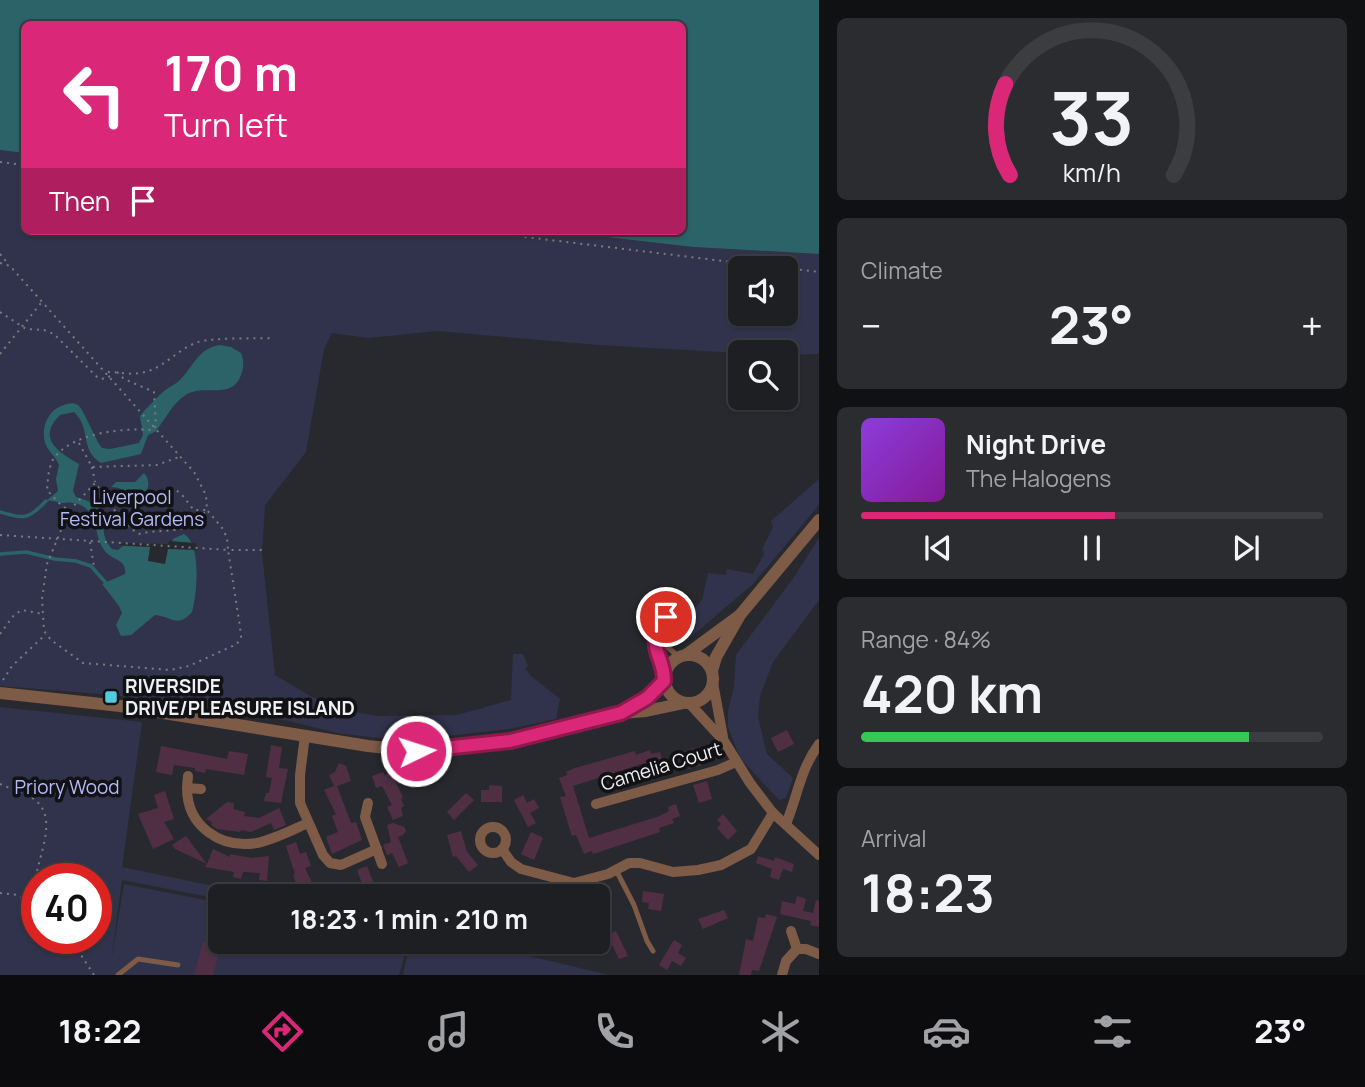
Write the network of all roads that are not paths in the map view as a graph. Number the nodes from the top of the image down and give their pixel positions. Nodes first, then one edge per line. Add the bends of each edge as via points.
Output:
1 (819, 520) edge
2 (740, 615) junction
3 (666, 617) dead end
4 (659, 633) junction
5 (683, 655) junction
6 (713, 677) junction
7 (664, 678) junction
8 (0, 693) edge
9 (686, 703) junction
10 (621, 713) junction
11 (305, 735) junction
12 (724, 741) junction
13 (819, 744) edge
14 (736, 762) junction
15 (188, 776) dead end
16 (187, 788) junction
17 (201, 789) dead end
18 (368, 803) dead end
19 (596, 804) dead end
20 (773, 813) junction
21 (308, 823) junction
22 (786, 824) junction
23 (376, 849) junction
24 (502, 849) dead end
25 (819, 855) edge
26 (382, 864) dead end
27 (616, 870) junction
28 (791, 931) dead end
29 (797, 949) junction
30 (653, 951) dead end
31 (819, 954) edge
32 (178, 965) dead end
33 (118, 975) edge
34 (782, 975) edge

1 - 2 street
2 - 5 street
2 - 6 street via 716,657
3 - 4 lane
4 - 5 lane via 665,645
4 - 7 lane via 656,652
5 - 6 street via 703,658
5 - 7 street via 672,661
6 - 9 street via 704,697
6 - 12 street
7 - 9 street via 670,695
7 - 10 street via 647,698
8 - 11 street
9 - 10 street
9 - 12 street
10 - 11 street via 510,741 416,751
11 - 21 street via 299,789
12 - 14 street
13 - 22 street via 808,758
14 - 19 street, Camelia Court
14 - 20 street
15 - 16 street
16 - 17 street
16 - 21 street via 188,805 196,821 210,834 230,842 268,840
18 - 23 street via 365,817
20 - 22 street
20 - 27 street via 751,849 721,864 673,872 629,863
21 - 23 street via 330,863 346,864
22 - 25 street
23 - 26 street
24 - 27 street via 521,869 574,883
27 - 30 lane
28 - 29 street
29 - 31 street
29 - 34 street via 786,961
32 - 33 lane via 138,959

